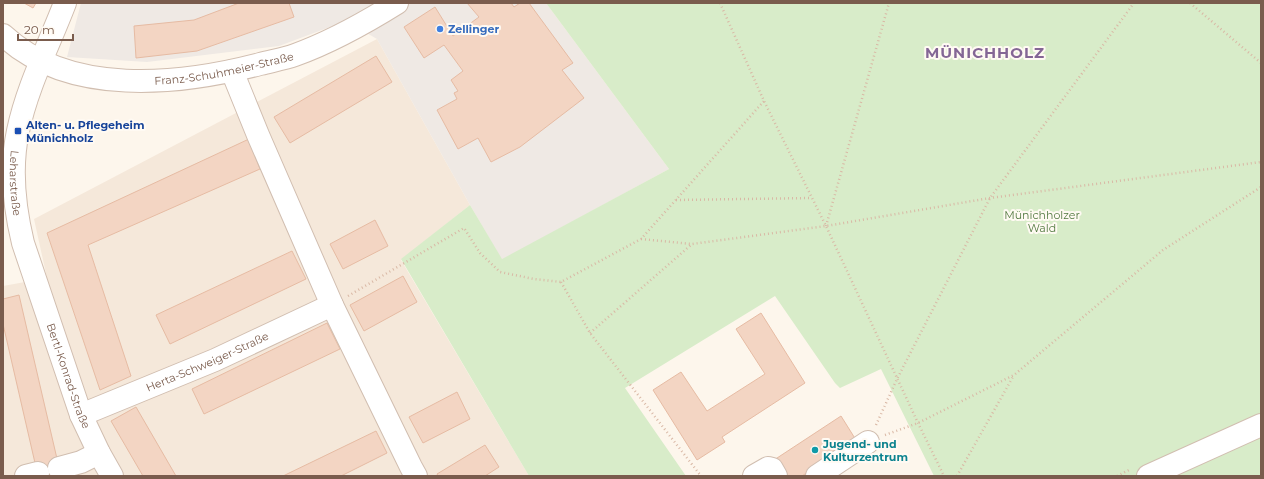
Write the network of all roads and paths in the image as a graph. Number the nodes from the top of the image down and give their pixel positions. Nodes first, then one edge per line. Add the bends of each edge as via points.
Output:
1 (65, 3) edge
2 (397, 3) edge
3 (720, 3) edge
4 (889, 3) edge
5 (1134, 3) edge
6 (1190, 3) edge
7 (3, 35) edge
8 (41, 61) junction
9 (1261, 63) edge
10 (232, 71) junction
11 (764, 101) junction
12 (1261, 162) edge
13 (1261, 186) edge
14 (812, 198) junction
15 (990, 198) junction
16 (676, 200) junction
17 (826, 226) junction
18 (641, 239) junction
19 (692, 244) junction
20 (33, 273) joint
21 (561, 282) junction
22 (332, 305) junction
23 (590, 333) junction
24 (1014, 374) junction
25 (897, 379) junction
26 (81, 415) junction
27 (918, 424) junction
28 (1261, 425) edge
29 (868, 442) junction
30 (99, 453) junction
31 (59, 468) dead end
32 (408, 473) edge
33 (112, 476) edge
34 (701, 476) edge
35 (754, 476) edge
36 (776, 476) edge
37 (817, 476) edge
38 (944, 476) edge
39 (957, 476) edge
40 (1148, 476) edge

1 - 8 street, Leharstraße
2 - 10 street, Franz-Schuhmeier-Straße via 372,19 294,55
3 - 11 path
4 - 17 path
5 - 15 path
6 - 9 path
7 - 8 street, Franz-Schuhmeier-Straße
8 - 10 street, Franz-Schuhmeier-Straße via 69,72 106,79 169,79
8 - 20 street, Leharstraße via 18,131 15,160 14,193 17,217
10 - 22 street
11 - 14 path
11 - 16 path
12 - 15 path
13 - 24 path via 1163,250
14 - 16 path
14 - 17 path
15 - 17 path
15 - 25 path
16 - 18 path
17 - 19 path
17 - 25 path
18 - 19 path
18 - 21 path
19 - 23 path
20 - 26 street, Bertl-Konrad-Straße
21 - 22 path via 500,272 480,253 464,228
21 - 23 path
22 - 26 street, Herta-Schweiger-Straße via 215,360
22 - 32 street
23 - 34 path
24 - 27 path
24 - 39 path
25 - 27 path
25 - 29 path
26 - 30 street, Bertl-Konrad-Straße
27 - 29 path
27 - 38 path
28 - 40 street
29 - 37 street
30 - 31 street via 81,462
30 - 33 street, Bertl-Konrad-Straße
35 - 36 street via 768,468

